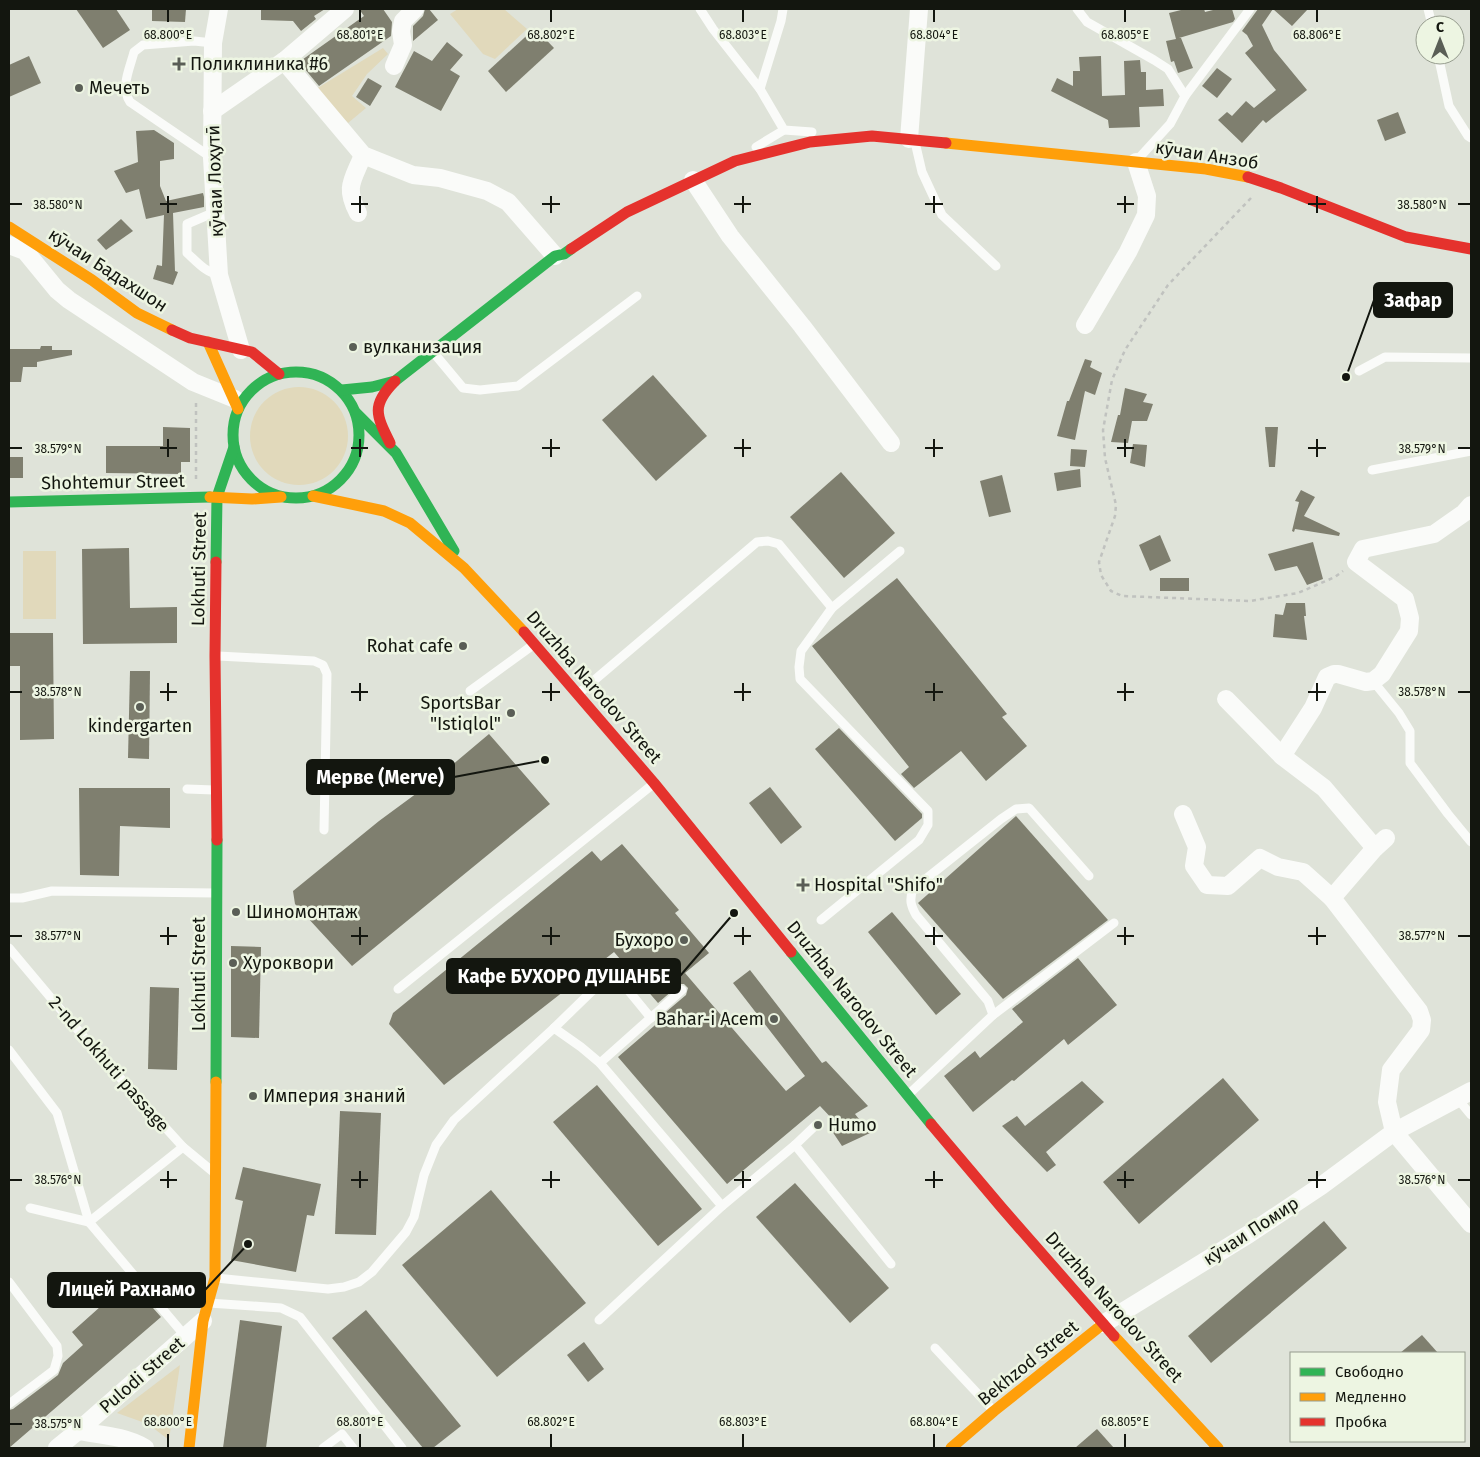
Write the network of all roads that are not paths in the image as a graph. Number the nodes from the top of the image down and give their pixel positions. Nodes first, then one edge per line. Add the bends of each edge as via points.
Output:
1 (219, 9) edge
2 (345, 9) edge
3 (415, 9) edge
4 (700, 9) edge
5 (783, 9) edge
6 (919, 9) edge
7 (1077, 9) edge
8 (1250, 9) edge
9 (212, 43) junction
10 (284, 61) junction
11 (1440, 65) edge
12 (394, 66) dead end
13 (760, 89) junction
14 (1185, 96) junction
15 (212, 111) junction
16 (784, 130) junction
17 (872, 136) junction
18 (1471, 138) edge
19 (912, 140) junction
20 (363, 155) junction
21 (212, 158) junction
22 (735, 161) junction
23 (1136, 162) junction
24 (693, 180) junction
25 (215, 212) junction
26 (358, 213) dead end
27 (9, 227) edge
28 (9, 245) edge
29 (1471, 249) edge
30 (555, 256) junction
31 (996, 266) dead end
32 (219, 275) junction
33 (637, 296) dead end
34 (1085, 325) dead end
35 (208, 342) junction
36 (241, 350) junction
37 (433, 352) junction
38 (1471, 358) edge
39 (1359, 371) dead end
40 (279, 374) junction
41 (395, 381) junction
42 (342, 390) junction
43 (237, 404) junction
44 (356, 413) junction
45 (891, 443) dead end
46 (234, 447) junction
47 (1471, 451) edge
48 (396, 453) junction
49 (1372, 470) dead end
50 (313, 496) junction
51 (283, 497) junction
52 (217, 498) junction
53 (9, 502) edge
54 (1471, 505) edge
55 (900, 551) dead end
56 (464, 568) junction
57 (832, 608) junction
58 (535, 644) junction
59 (215, 656) junction
60 (1373, 681) junction
61 (470, 691) dead end
62 (578, 694) junction
63 (1226, 699) dead end
64 (1282, 756) junction
65 (654, 783) junction
66 (187, 789) dead end
67 (216, 790) junction
68 (1183, 814) dead end
69 (324, 830) dead end
70 (1471, 842) edge
71 (1089, 876) dead end
72 (217, 894) junction
73 (9, 898) edge
74 (1332, 898) junction
75 (821, 920) dead end
76 (1114, 924) dead end
77 (9, 948) edge
78 (398, 989) dead end
79 (682, 990) dead end
80 (994, 1015) junction
81 (651, 1018) junction
82 (554, 1028) junction
83 (9, 1050) edge
84 (600, 1063) junction
85 (907, 1095) junction
86 (1464, 1095) edge
87 (1471, 1115) edge
88 (817, 1124) dead end
89 (1394, 1132) junction
90 (795, 1145) junction
91 (183, 1147) junction
92 (216, 1175) junction
93 (722, 1206) junction
94 (30, 1208) dead end
95 (89, 1222) junction
96 (1471, 1224) edge
97 (891, 1264) dead end
98 (215, 1278) junction
99 (9, 1282) edge
100 (209, 1303) junction
101 (599, 1320) dead end
102 (203, 1321) junction
103 (1103, 1324) junction
104 (186, 1337) junction
105 (935, 1348) dead end
106 (9, 1404) edge
107 (994, 1411) junction
108 (78, 1431) junction
109 (57, 1448) edge
110 (145, 1448) edge
111 (189, 1448) edge
112 (323, 1448) edge
113 (353, 1448) edge
114 (402, 1448) edge
115 (952, 1448) edge
116 (1218, 1448) edge

1 - 9 street, кӯчаи Лоҳутӣ
2 - 10 street
3 - 12 street via 403,21 403,45
4 - 13 lane
5 - 13 lane
6 - 19 street
7 - 14 lane via 1086,22 1168,69
8 - 14 lane, кӯчаи Анзоб
9 - 15 street, кӯчаи Лоҳутӣ
9 - 21 lane via 194,41 143,45 134,52 125,88 130,102
10 - 15 street
10 - 20 street
11 - 18 lane via 1449,106
13 - 16 lane
14 - 23 lane, кӯчаи Анзоб via 1170,124
15 - 21 street, кӯчаи Лоҳутӣ
16 - 17 lane, кӯчаи Анзоб
16 - 22 lane
17 - 19 main road, кӯчаи Анзоб
17 - 22 main road, кӯчаи Анзоб via 810,142
19 - 23 main road, кӯчаи Анзоб
19 - 31 lane via 922,172 942,215
20 - 26 street via 350,185
20 - 30 street via 413,175 440,178 487,191 508,202
21 - 25 street, кӯчаи Лоҳутӣ
22 - 24 main road, кӯчаи Анзоб
23 - 29 main road, кӯчаи Анзоб via 1248,176 1406,237
23 - 34 street via 1147,196 1146,215
24 - 30 main road, кӯчаи Анзоб via 626,212 564,254
24 - 45 street via 730,236
25 - 32 street, кӯчаи Лоҳутӣ
25 - 32 lane via 188,224 187,253 197,263
27 - 35 main road, кӯчаи Бадахшон via 137,313 190,338
28 - 43 street via 25,251 69,300 193,382
30 - 37 main road, кӯчаи Анзоб
32 - 36 street, кӯчаи Лоҳутӣ
33 - 37 lane via 518,386 480,390 463,388
35 - 36 main road
35 - 43 main road
36 - 40 main road via 252,352
37 - 41 main road, кӯчаи Анзоб
38 - 39 lane via 1386,357
40 - 42 main road via 312,373
40 - 43 main road via 255,387
41 - 42 main road via 372,388
41 - 48 main road via 381,396 378,406 380,421
42 - 44 main road
43 - 46 main road
44 - 48 main road
44 - 50 main road via 360,439 353,464 336,484
46 - 51 main road via 240,464 251,479
46 - 52 main road, Lokhuti Street
47 - 49 lane
48 - 56 main road
50 - 51 main road
50 - 56 main road via 384,511 410,523
51 - 52 main road, Shohtemur Street
52 - 53 main road, Shohtemur Street
52 - 59 main road, Lokhuti Street
54 - 60 street via 1434,534 1364,549 1356,562 1405,599 1410,618 1409,631 1382,674
55 - 57 lane
56 - 58 main road, Druzhba Narodov Street
57 - 62 lane via 779,544 757,542
57 - 75 lane via 801,651 800,679 928,811 928,825 919,840
58 - 61 lane
58 - 62 main road, Druzhba Narodov Street
59 - 67 main road, Lokhuti Street
59 - 69 lane via 314,661 323,665 327,674
60 - 64 street via 1338,674 1328,677 1313,708
60 - 70 lane via 1400,713 1410,731 1410,762
62 - 65 main road, Druzhba Narodov Street
63 - 64 street
64 - 74 street via 1324,788 1380,843
65 - 78 lane
65 - 85 main road, Druzhba Narodov Street
66 - 67 lane
67 - 72 main road, Lokhuti Street
68 - 74 street via 1197,847 1194,866 1206,885 1228,886 1260,858 1278,867 1303,872
71 - 80 lane via 1029,808 1016,809 1000,819 913,889 911,906 916,915 988,1002
72 - 73 lane via 52,890
72 - 92 main road, Lokhuti Street
74 - 89 street via 1422,1020 1421,1030 1391,1070 1387,1102
76 - 80 lane
77 - 91 lane, 2-nd Lokhuti passage via 93,1048
79 - 81 lane
80 - 85 lane
81 - 82 lane via 614,973
81 - 84 lane
82 - 84 lane
82 - 98 lane via 454,1120 436,1145 424,1175 414,1217 406,1232 372,1272 359,1282 328,1290
83 - 95 lane via 56,1113
84 - 93 lane
85 - 103 main road, Druzhba Narodov Street
86 - 87 lane
86 - 89 street, кӯчаи Помир
88 - 90 lane
89 - 96 street
89 - 103 street, кӯчаи Помир via 1249,1234
90 - 93 lane
90 - 97 lane
91 - 92 lane, 2-nd Lokhuti passage
91 - 95 lane
92 - 98 main road, Lokhuti Street
93 - 101 lane
94 - 95 lane
95 - 104 lane
98 - 100 main road, Lokhuti Street
99 - 106 lane via 57,1346 58,1356 54,1370
100 - 102 main road, Lokhuti Street
100 - 114 lane via 281,1308 300,1317
102 - 104 street, Pulodi Street
102 - 111 main road, Lokhuti Street
103 - 107 main road, Bekhzod Street
103 - 116 main road, Druzhba Narodov Street
104 - 108 street, Pulodi Street
105 - 107 lane
107 - 115 main road, Bekhzod Street
108 - 109 street, Pulodi Street
108 - 110 street via 134,1442
112 - 113 lane via 342,1434

